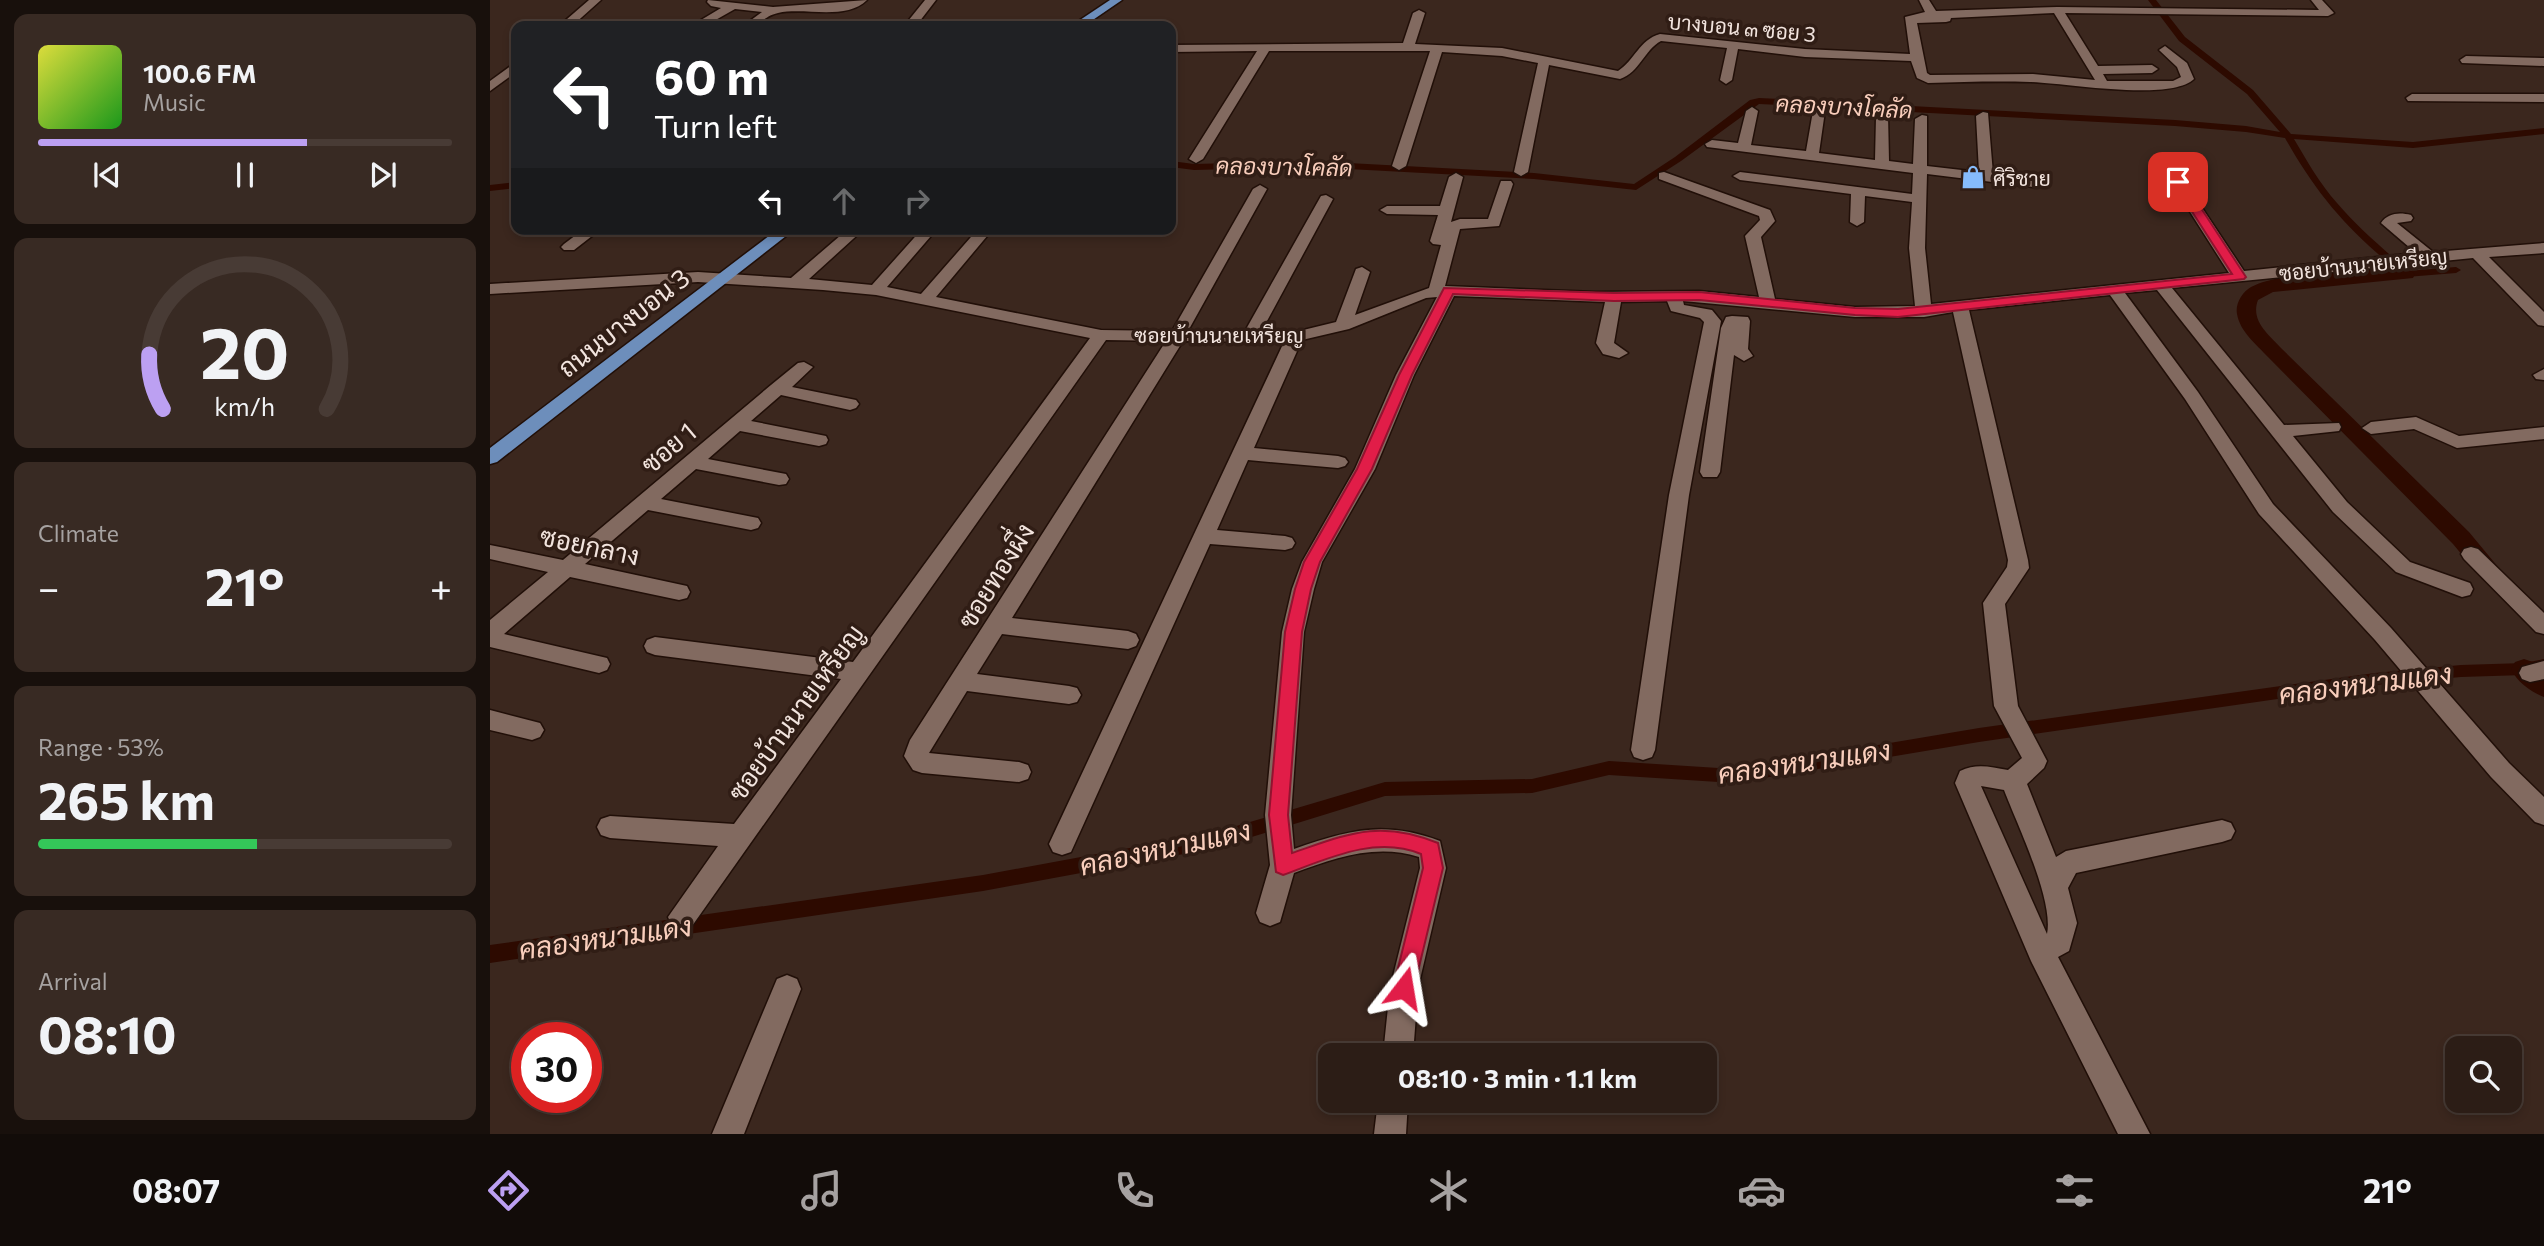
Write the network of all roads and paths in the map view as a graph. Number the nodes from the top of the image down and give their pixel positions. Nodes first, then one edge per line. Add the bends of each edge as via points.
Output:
1 (596, 0) edge
2 (715, 0) edge
3 (811, 0) edge
4 (862, 0) edge
5 (931, 0) edge
6 (1924, 0) edge
7 (1939, 0) edge
8 (2016, 0) edge
9 (2316, 0) edge
10 (1115, 1) edge
11 (2126, 5) edge
12 (733, 6) junction
13 (801, 8) junction
14 (2194, 8) edge
15 (773, 10) junction
16 (2024, 11) junction
17 (2059, 12) junction
18 (1419, 13) dead end
19 (1932, 15) junction
20 (1946, 15) junction
21 (1911, 20) junction
22 (571, 21) edge
23 (706, 21) edge
24 (756, 21) edge
25 (914, 21) edge
26 (1085, 21) edge
27 (1733, 45) junction
28 (1266, 47) junction
29 (1408, 47) junction
30 (1176, 49) edge
31 (1437, 49) junction
32 (2165, 50) dead end
33 (1916, 58) junction
34 (2466, 60) dead end
35 (1544, 61) junction
36 (2543, 63) edge
37 (2152, 69) dead end
38 (511, 70) edge
39 (2094, 70) junction
40 (1726, 80) dead end
41 (492, 84) edge
42 (2104, 85) junction
43 (2412, 98) dead end
44 (2544, 98) edge
45 (1752, 111) dead end
46 (1819, 111) dead end
47 (1983, 116) dead end
48 (1883, 117) dead end
49 (1922, 119) dead end
50 (1712, 144) dead end
51 (1744, 148) junction
52 (1812, 156) junction
53 (1196, 159) dead end
54 (1882, 164) junction
55 (1399, 166) dead end
56 (1921, 170) junction
57 (1521, 172) dead end
58 (2181, 174) dead end
59 (1664, 176) dead end
60 (1740, 176) dead end
61 (1456, 177) dead end
62 (1986, 177) junction
63 (2034, 183) dead end
64 (1506, 184) dead end
65 (1810, 185) junction
66 (1260, 189) dead end
67 (1858, 191) junction
68 (1326, 199) dead end
69 (1920, 199) junction
70 (1808, 201) dead end
71 (1387, 216) dead end
72 (1444, 218) junction
73 (2406, 218) dead end
74 (1857, 222) dead end
75 (586, 235) edge
76 (780, 235) edge
77 (850, 235) edge
78 (925, 235) edge
79 (980, 235) edge
80 (952, 241) dead end
81 (974, 242) junction
82 (569, 247) dead end
83 (2544, 248) edge
84 (2476, 254) junction
85 (2430, 257) junction
86 (1362, 272) dead end
87 (2240, 277) junction
88 (723, 278) junction
89 (794, 284) junction
90 (2161, 285) junction
91 (490, 289) edge
92 (876, 290) junction
93 (2115, 291) junction
94 (1436, 292) junction
95 (1614, 297) junction
96 (1674, 297) junction
97 (1745, 299) junction
98 (925, 300) junction
99 (1768, 302) junction
100 (1960, 308) junction
101 (1924, 312) junction
102 (1742, 321) junction
103 (2544, 321) edge
104 (1343, 325) junction
105 (1176, 334) junction
106 (1101, 335) junction
107 (1251, 335) junction
108 (1295, 337) junction
109 (1619, 353) dead end
110 (1744, 356) dead end
111 (804, 367) dead end
112 (777, 389) junction
113 (850, 404) dead end
114 (736, 424) junction
115 (2332, 427) dead end
116 (2371, 428) dead end
117 (2281, 431) junction
118 (2544, 433) edge
119 (819, 440) dead end
120 (1244, 453) junction
121 (490, 458) edge
122 (691, 462) junction
123 (1338, 462) dead end
124 (1710, 472) dead end
125 (779, 479) dead end
126 (642, 502) junction
127 (751, 523) dead end
128 (1205, 536) junction
129 (1285, 543) dead end
130 (490, 552) edge
131 (2471, 554) dead end
132 (566, 568) junction
133 (2462, 589) dead end
134 (679, 592) dead end
135 (997, 625) junction
136 (2544, 626) edge
137 (490, 633) edge
138 (490, 639) edge
139 (1128, 640) dead end
140 (655, 646) dead end
141 (599, 664) dead end
142 (859, 672) junction
143 (961, 681) junction
144 (1069, 695) dead end
145 (490, 720) edge
146 (532, 730) dead end
147 (1643, 750) dead end
148 (1019, 772) dead end
149 (2013, 781) junction
150 (2544, 814) edge
151 (610, 827) dead end
152 (2222, 831) dead end
153 (740, 836) junction
154 (1062, 844) dead end
155 (1282, 856) junction
156 (2053, 883) junction
157 (1270, 913) dead end
158 (682, 917) dead end
159 (2041, 952) junction
160 (787, 989) dead end
161 (1399, 1043) edge
162 (1392, 1113) edge
163 (728, 1134) edge
164 (1390, 1134) edge
165 (2134, 1134) edge

1 - 22 street
2 - 12 street via 715,4
3 - 13 street
4 - 13 street via 850,6
5 - 25 street
6 - 19 street
7 - 20 street
8 - 16 street
9 - 14 street via 2328,13
10 - 26 main road
11 - 14 street via 2143,11
11 - 17 street
12 - 15 street
12 - 23 street
13 - 15 street
15 - 24 street
16 - 17 street
16 - 20 street
17 - 21 street
17 - 39 street
18 - 29 street
19 - 20 street
19 - 21 street via 1912,16
21 - 33 street
27 - 33 street, บางบอน ๓ ซอย 3
27 - 35 street, บางบอน ๓ ซอย 3 via 1657,37 1620,75
27 - 40 street
28 - 29 street, บางบอน ๓ ซอย 3
28 - 30 street, บางบอน ๓ ซอย 3
28 - 53 street
29 - 31 street, บางบอน ๓ ซอย 3
31 - 35 street, บางบอน ๓ ซอย 3 via 1502,52
31 - 55 street
32 - 42 street via 2186,71 2185,82
33 - 42 street via 1921,75 1928,79 2033,78
34 - 36 street
35 - 57 street
37 - 39 street
38 - 41 street
39 - 42 street
43 - 44 street
45 - 51 street
46 - 52 street
47 - 62 street
48 - 54 street
49 - 56 street
50 - 51 street
51 - 52 street
52 - 54 street
54 - 56 street
56 - 62 street
56 - 69 street
58 - 87 street via 2178,182
59 - 99 street via 1765,213 1768,221 1753,236
60 - 65 street
61 - 72 street
62 - 63 street
64 - 94 street via 1494,223 1453,227
65 - 67 street
65 - 70 street
66 - 105 street, ซอยทองผึ่ง
67 - 69 street
67 - 74 street
68 - 107 street
69 - 101 street via 1917,248
71 - 72 street
72 - 94 street
73 - 85 street via 2388,223
75 - 82 street
76 - 88 main road, ถนนบางบอน 3
77 - 89 street
78 - 92 street
79 - 81 street
80 - 81 street
81 - 98 street
83 - 84 street, ซอยบ้านนายเหรียญ
84 - 85 street, ซอยบ้านนายเหรียญ
84 - 103 street
85 - 87 street, ซอยบ้านนายเหรียญ
86 - 104 street
87 - 90 street, ซอยบ้านนายเหรียญ
88 - 89 street, ซอยบ้านนายเหรียญ
88 - 91 street, ซอยบ้านนายเหรียญ
88 - 121 main road, ถนนบางบอน 3
89 - 92 street, ซอยบ้านนายเหรียญ
90 - 93 street, ซอยบ้านนายเหรียญ
90 - 117 street
92 - 98 street, ซอยบ้านนายเหรียญ
93 - 100 street, ซอยบ้านนายเหรียญ
93 - 150 street via 2192,396 2266,509
94 - 95 street, ซอยบ้านนายเหรียญ
94 - 104 street, ซอยบ้านนายเหรียญ
94 - 155 street via 1365,469 1312,562 1303,589 1293,632 1278,815
95 - 96 street, ซอยบ้านนายเหรียญ
95 - 109 street via 1605,343
96 - 97 street, ซอยบ้านนายเหรียญ
96 - 147 street via 1678,309 1706,314 1713,321 1679,495
97 - 99 street, ซอยบ้านนายเหรียญ
97 - 102 street
98 - 106 street, ซอยบ้านนายเหรียญ
99 - 101 street, ซอยบ้านนายเหรียญ via 1876,313
100 - 101 street, ซอยบ้านนายเหรียญ
100 - 149 street via 2018,560 2018,568 1994,603 2006,706 2035,761
102 - 110 street via 1739,351
102 - 124 street via 1732,321 1729,328
104 - 108 street, ซอยบ้านนายเหรียญ
105 - 106 street, ซอยบ้านนายเหรียญ
105 - 107 street, ซอยบ้านนายเหรียญ
105 - 135 street, ซอยทองผึ่ง
106 - 142 street, ซอยบ้านนายเหรียญ
107 - 108 street, ซอยบ้านนายเหรียญ
108 - 120 street
111 - 112 street, ซอย 1
112 - 113 street
112 - 114 street, ซอย 1
114 - 119 street
114 - 122 street, ซอย 1
115 - 117 street
116 - 118 street via 2416,423 2457,442
117 - 133 street via 2340,507 2391,558
120 - 123 street
120 - 128 street
122 - 125 street
122 - 126 street, ซอย 1
126 - 127 street
126 - 132 street, ซอย 1
128 - 129 street
128 - 154 street
130 - 132 street, ซอยกลาง
131 - 136 street
132 - 134 street, ซอยกลาง
132 - 137 street, ซอย 1
135 - 139 street
135 - 143 street, ซอยทองผึ่ง
138 - 141 street
140 - 142 street
142 - 153 street, ซอยบ้านนายเหรียญ
143 - 144 street
143 - 148 street, ซอยทองผึ่ง via 916,756 922,763
145 - 146 street
149 - 156 street
149 - 159 street via 1976,775 1967,783
151 - 153 street
152 - 156 street via 2066,863 2061,878
153 - 158 street, ซอยบ้านนายเหรียญ
155 - 157 street
155 - 161 street via 1354,840 1408,840 1431,849 1433,868 1404,988
156 - 159 street via 2063,923 2059,942
159 - 165 street
160 - 163 street
162 - 164 street

